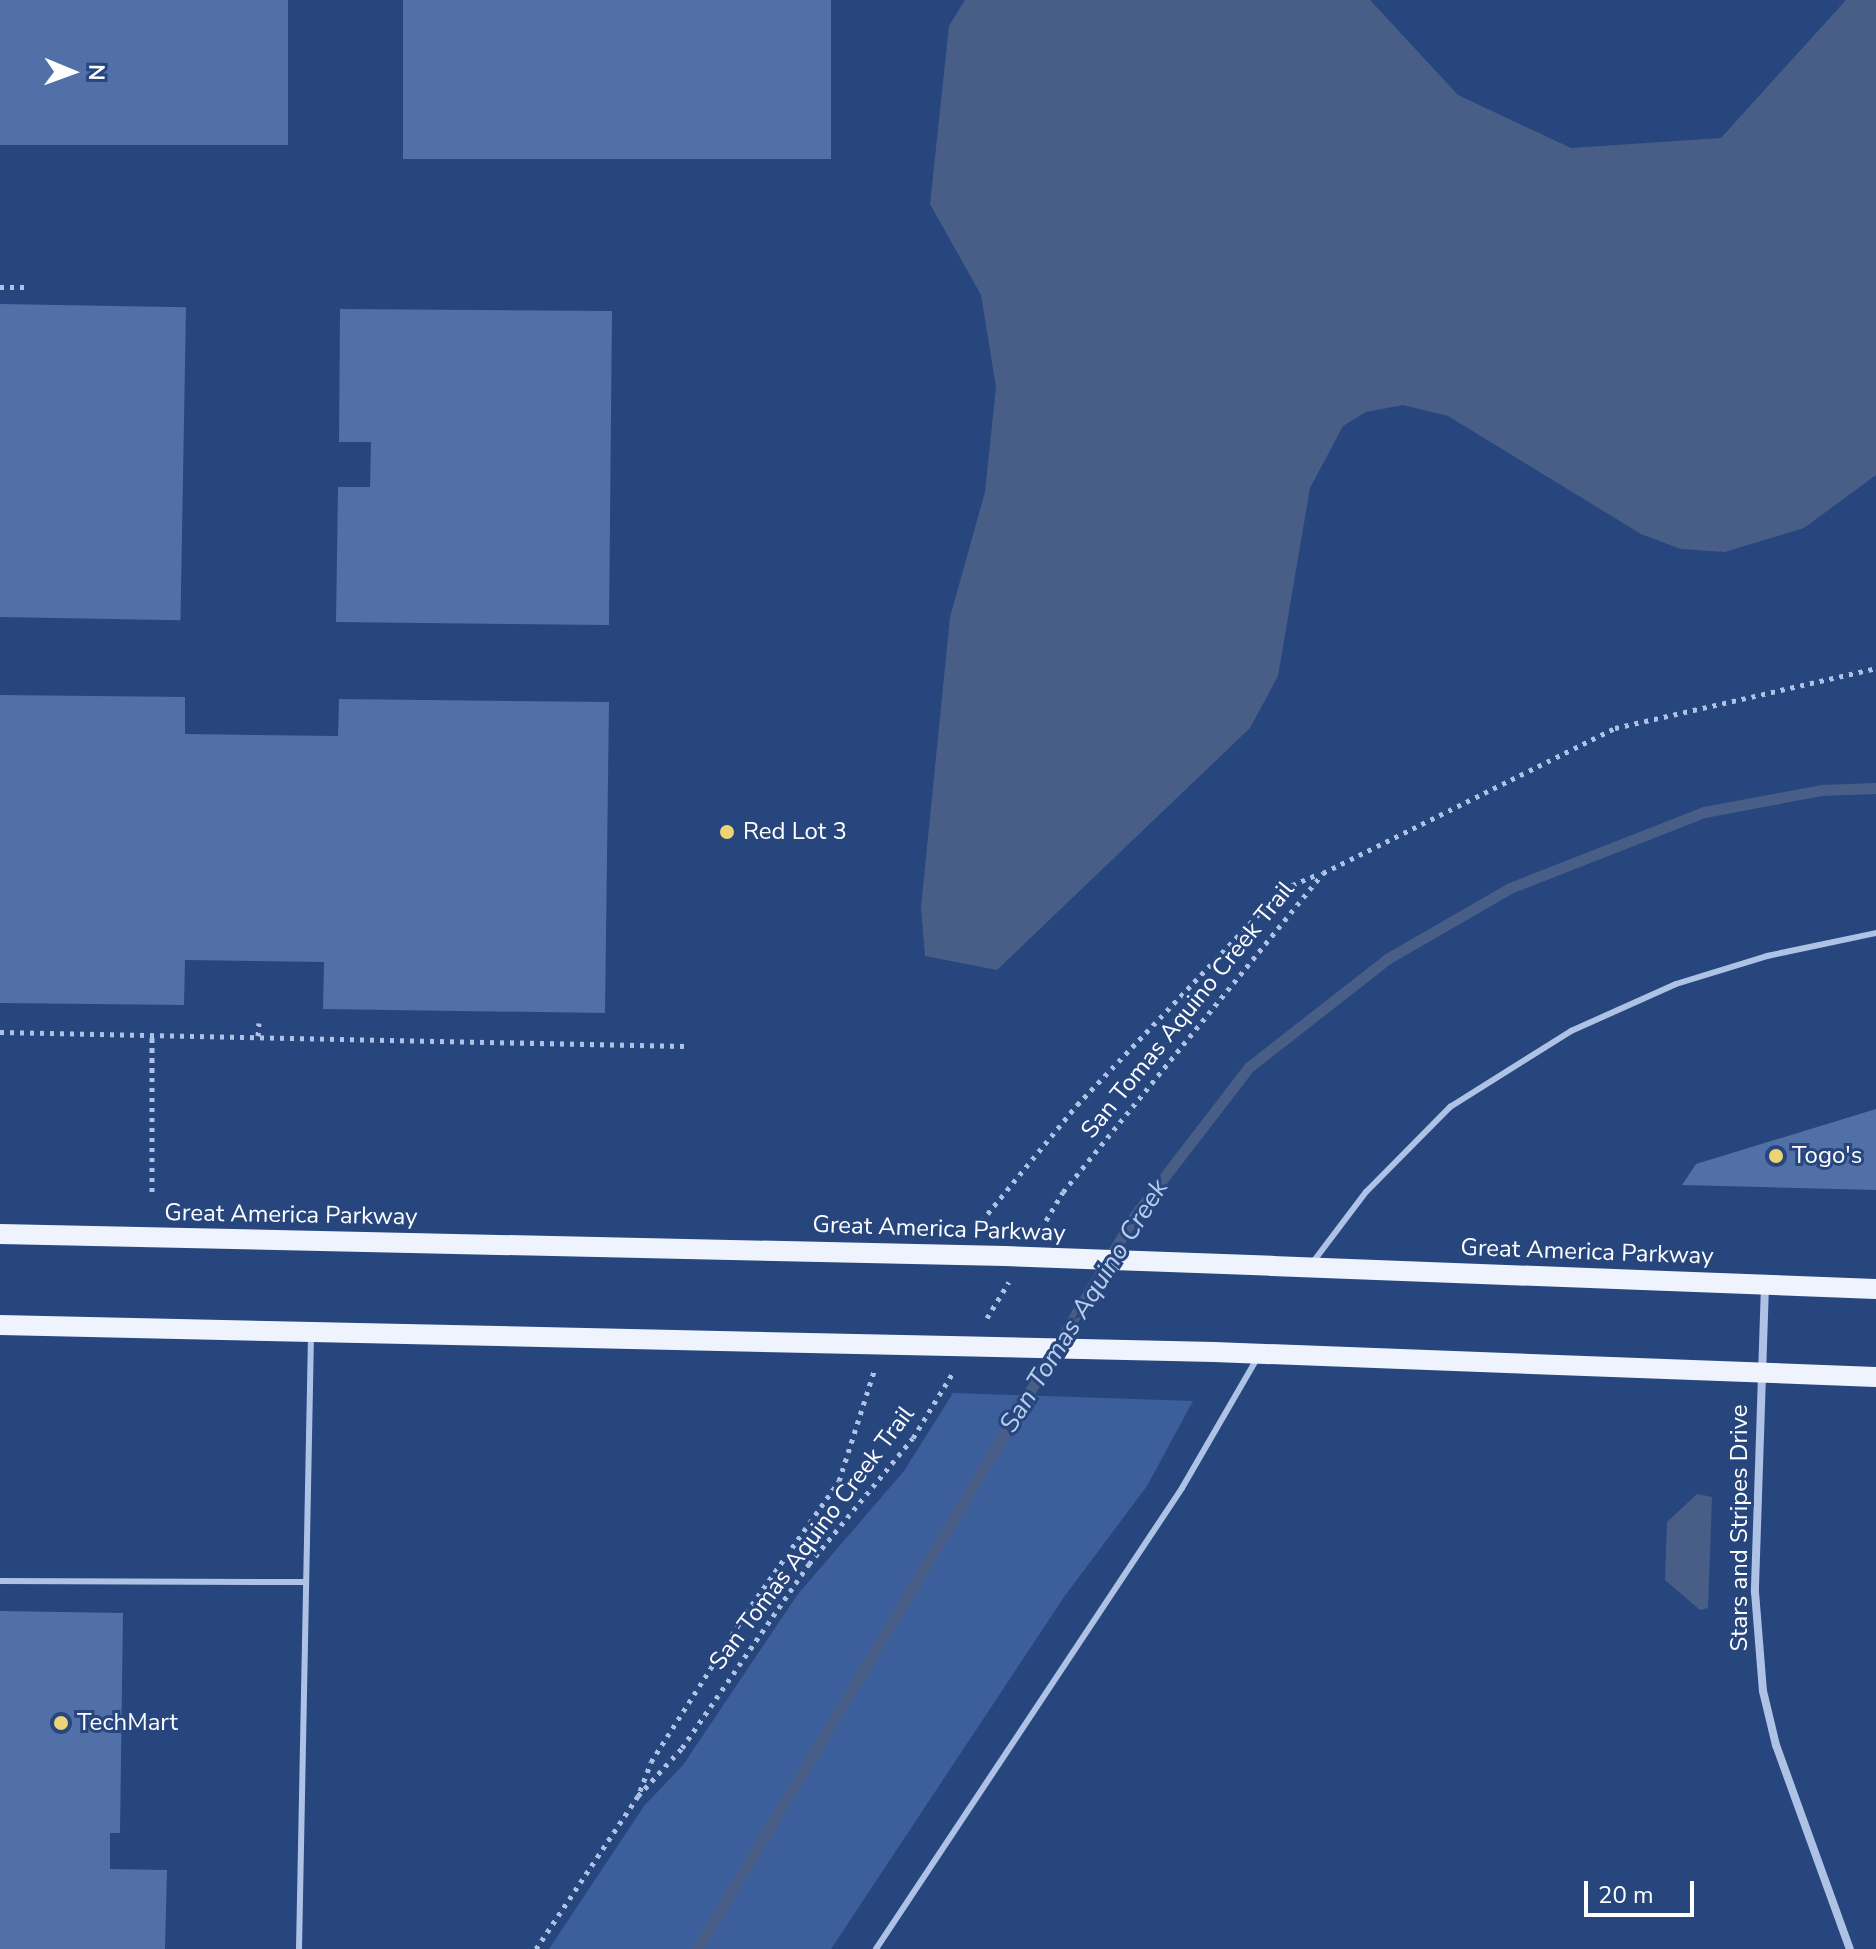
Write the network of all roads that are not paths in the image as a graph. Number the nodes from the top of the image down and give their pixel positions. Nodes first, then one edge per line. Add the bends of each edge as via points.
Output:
1 (1876, 933) edge
2 (0, 1234) edge
3 (1309, 1267) junction
4 (1765, 1285) junction
5 (1876, 1289) edge
6 (0, 1325) edge
7 (312, 1332) junction
8 (1260, 1354) junction
9 (1761, 1373) junction
10 (1876, 1377) edge
11 (0, 1581) edge
12 (305, 1582) junction
13 (299, 1949) edge
14 (876, 1949) edge
15 (1850, 1949) edge

1 - 3 lane via 1767,956 1676,984 1571,1031 1450,1107 1366,1192
2 - 3 main road, Great America Parkway, bridge via 954,1254 1011,1263
3 - 4 main road, Great America Parkway
4 - 5 main road, Great America Parkway
4 - 9 street, Stars and Stripes Drive
6 - 7 main road
7 - 8 main road, bridge via 874,1346 955,1354
7 - 12 lane
8 - 9 main road
8 - 14 lane via 1182,1488
9 - 10 main road
9 - 15 street, Stars and Stripes Drive via 1755,1592 1763,1691 1776,1745
11 - 12 lane
12 - 13 lane

